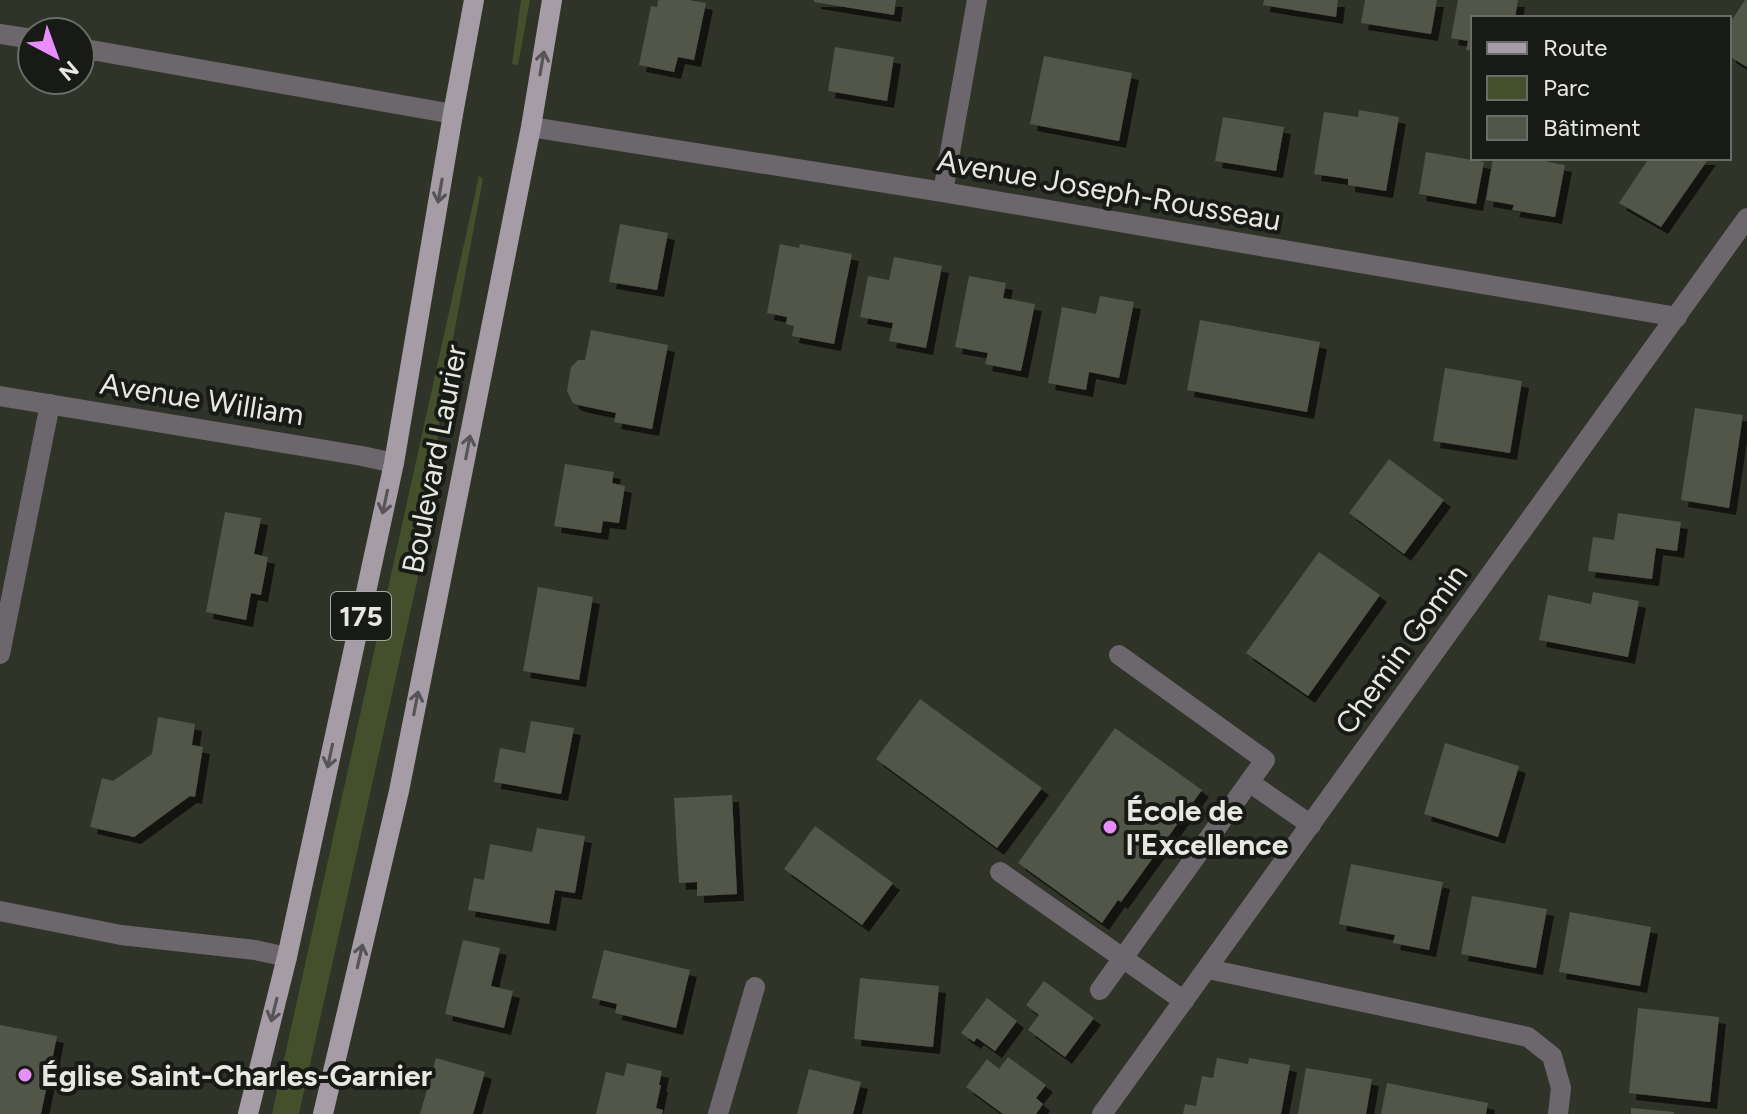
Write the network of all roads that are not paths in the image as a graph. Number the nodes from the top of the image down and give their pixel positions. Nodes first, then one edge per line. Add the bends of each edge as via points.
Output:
1 (474, 0) edge
2 (552, 0) edge
3 (977, 0) edge
4 (96, 51) edge
5 (453, 114) junction
6 (531, 127) junction
7 (943, 192) junction
8 (1747, 218) edge
9 (1677, 317) junction
10 (0, 396) edge
11 (50, 404) junction
12 (394, 463) junction
13 (0, 654) edge
14 (1119, 655) dead end
15 (1249, 782) junction
16 (1311, 825) junction
17 (1000, 872) dead end
18 (0, 911) edge
19 (287, 957) junction
20 (1123, 957) junction
21 (1208, 969) junction
22 (755, 987) dead end
23 (1100, 990) dead end
24 (1184, 1001) junction
25 (248, 1114) edge
26 (323, 1114) edge
27 (718, 1114) edge
28 (1102, 1114) edge
29 (1558, 1114) edge

1 - 5 main road, Boulevard Laurier / 175
6 -> 2 main road, Boulevard Laurier / 175
3 - 7 street
4 - 5 street
5 -> 12 main road, Boulevard Laurier / 175
6 - 7 street, Avenue Joseph-Rousseau
26 -> 6 main road, Boulevard Laurier / 175 via 399,791
7 - 9 street, Avenue Joseph-Rousseau
8 - 9 street, Chemin Gomin
9 - 16 street, Chemin Gomin
10 - 11 street, Avenue William
11 - 12 street, Avenue William
11 - 13 street
12 -> 19 main road, Boulevard Laurier / 175
14 - 15 street via 1265,760
15 - 16 street
15 - 20 street
16 - 21 street, Chemin Gomin
17 - 20 street
18 - 19 street via 121,935
19 -> 25 main road, Boulevard Laurier / 175
20 - 23 street
20 - 24 street
21 - 24 street, Chemin Gomin
21 - 29 street via 1528,1037 1552,1056 1561,1088
22 - 27 street
24 - 28 street, Chemin Gomin

